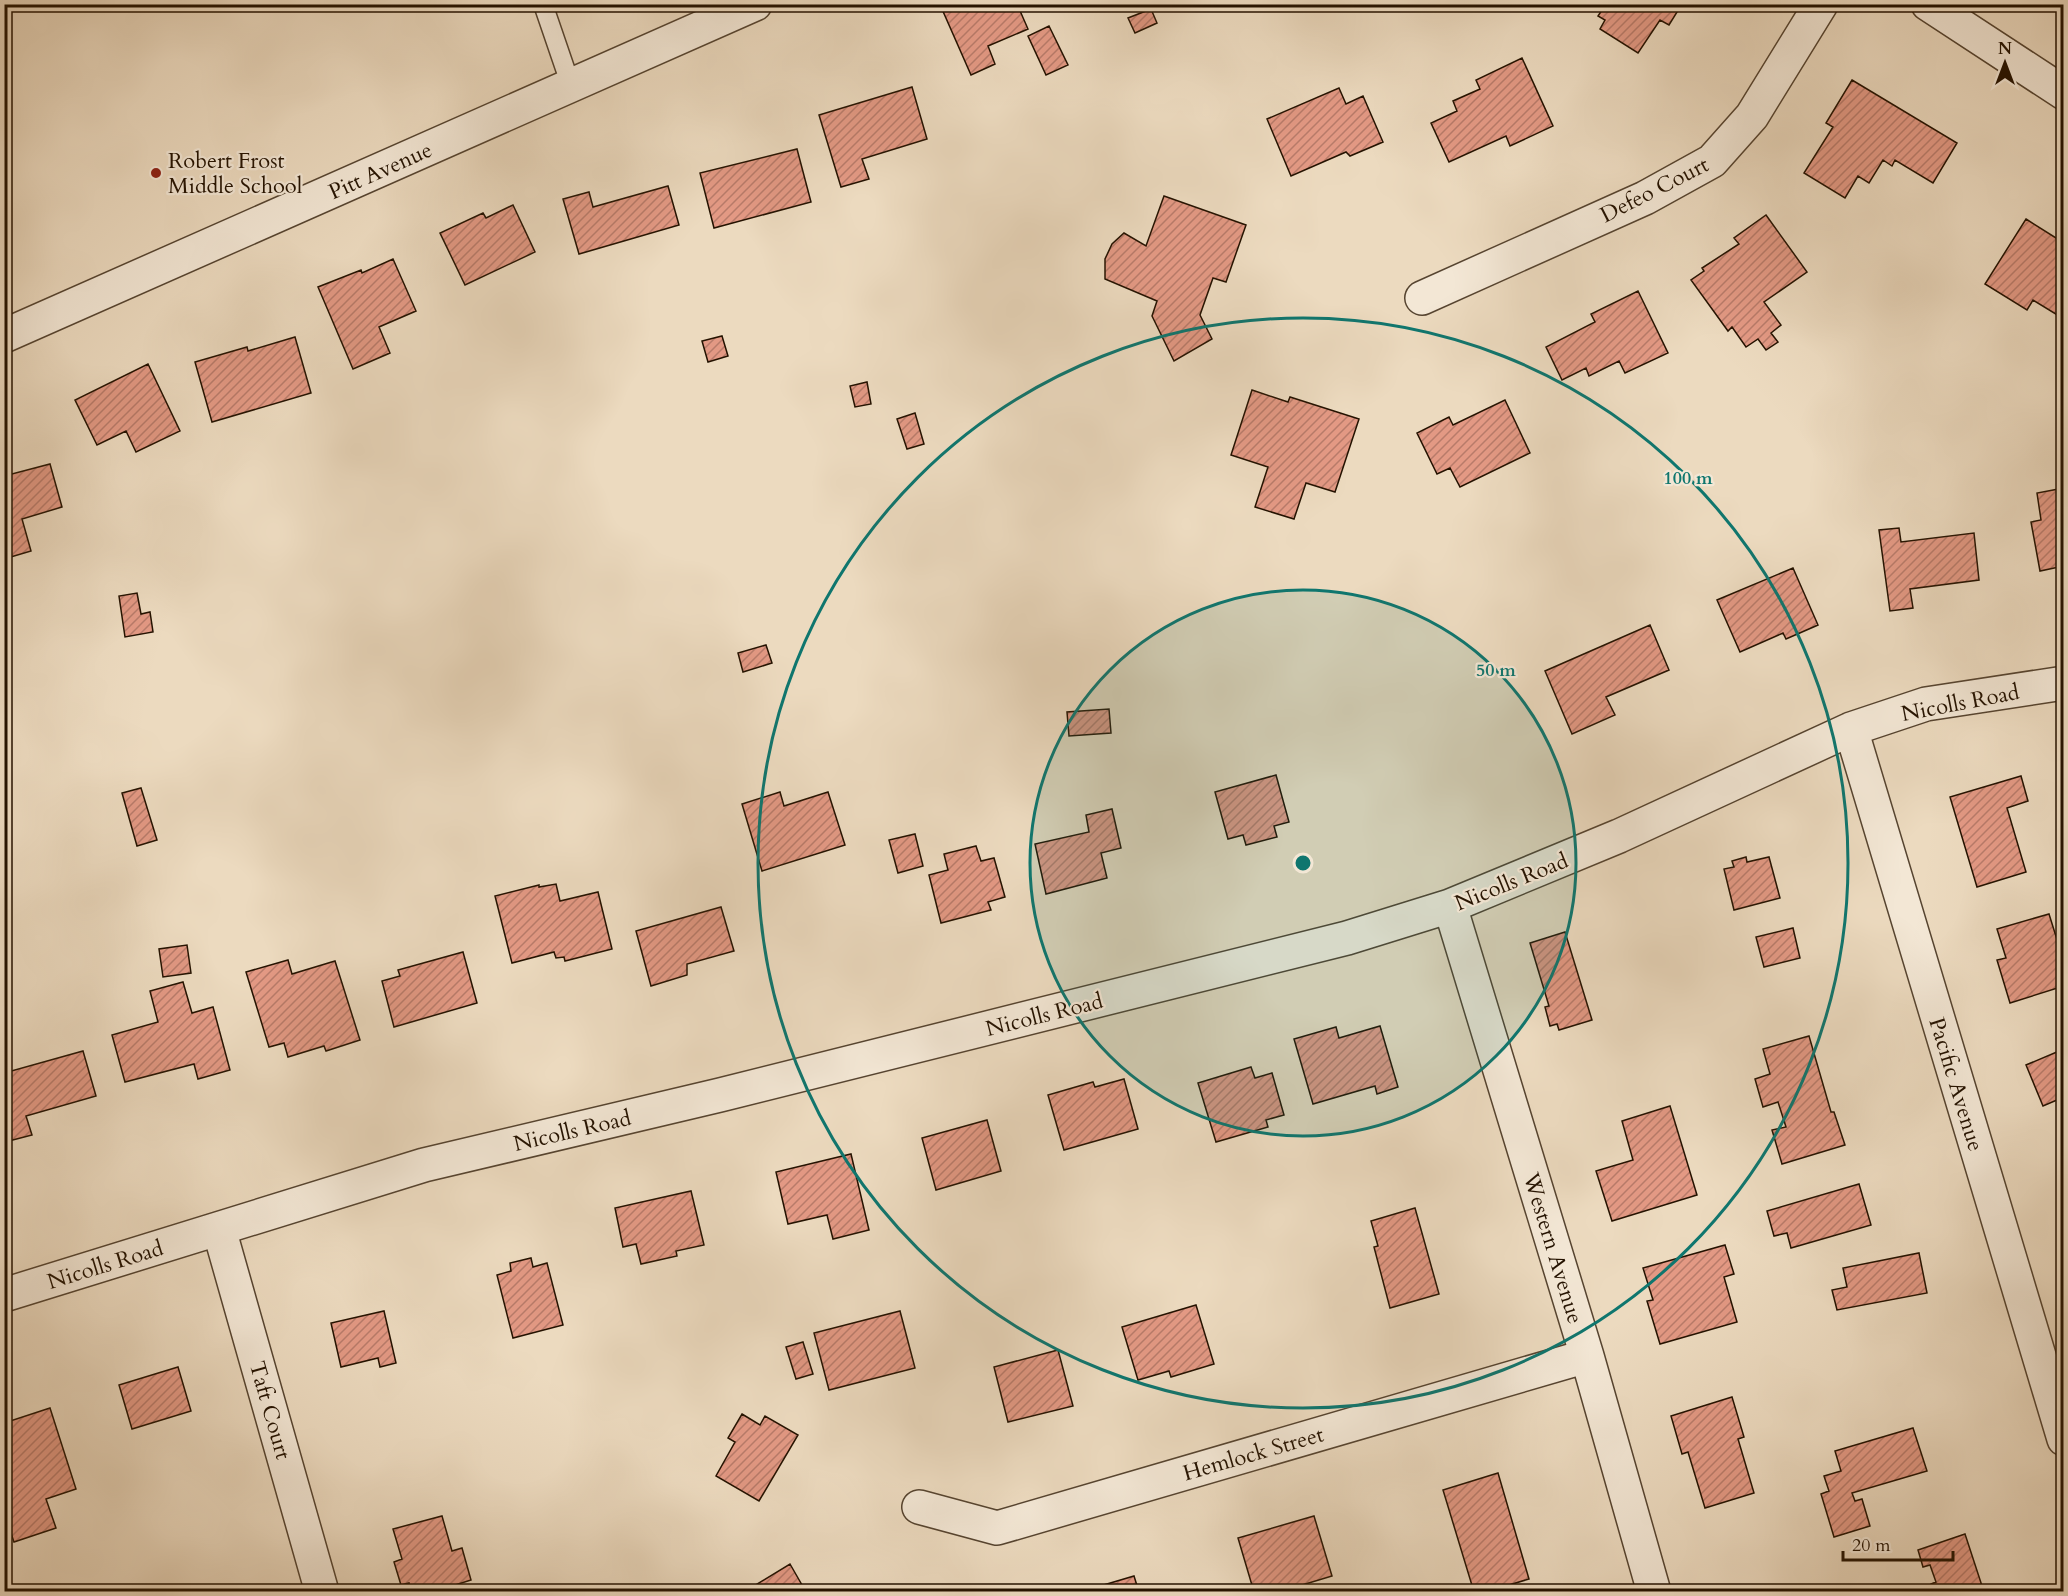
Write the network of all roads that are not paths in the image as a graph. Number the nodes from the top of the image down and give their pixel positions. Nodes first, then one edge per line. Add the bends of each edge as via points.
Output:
1 (543, 4) edge
2 (755, 4) edge
3 (1821, 4) edge
4 (1928, 4) edge
5 (571, 86) junction
6 (2064, 93) edge
7 (1422, 298) dead end
8 (4, 336) edge
9 (2064, 683) edge
10 (1851, 729) junction
11 (1450, 906) junction
12 (219, 1229) junction
13 (4, 1294) edge
14 (1587, 1356) junction
15 (2064, 1439) edge
16 (919, 1507) dead end
17 (322, 1592) edge
18 (1654, 1592) edge

1 - 5 lane
2 - 5 street, Pitt Avenue
3 - 7 street, Defeo Court via 1752,116 1712,161 1645,198
4 - 6 street
5 - 8 street, Pitt Avenue
9 - 10 street, Nicolls Road via 1926,704
10 - 11 street, Nicolls Road via 1619,836
10 - 15 street, Pacific Avenue
11 - 12 street, Nicolls Road via 1347,938 424,1165
11 - 14 street, Western Avenue
12 - 13 street, Nicolls Road
12 - 17 street, Taft Court
14 - 16 street, Hemlock Street via 997,1528
14 - 18 street, Western Avenue

